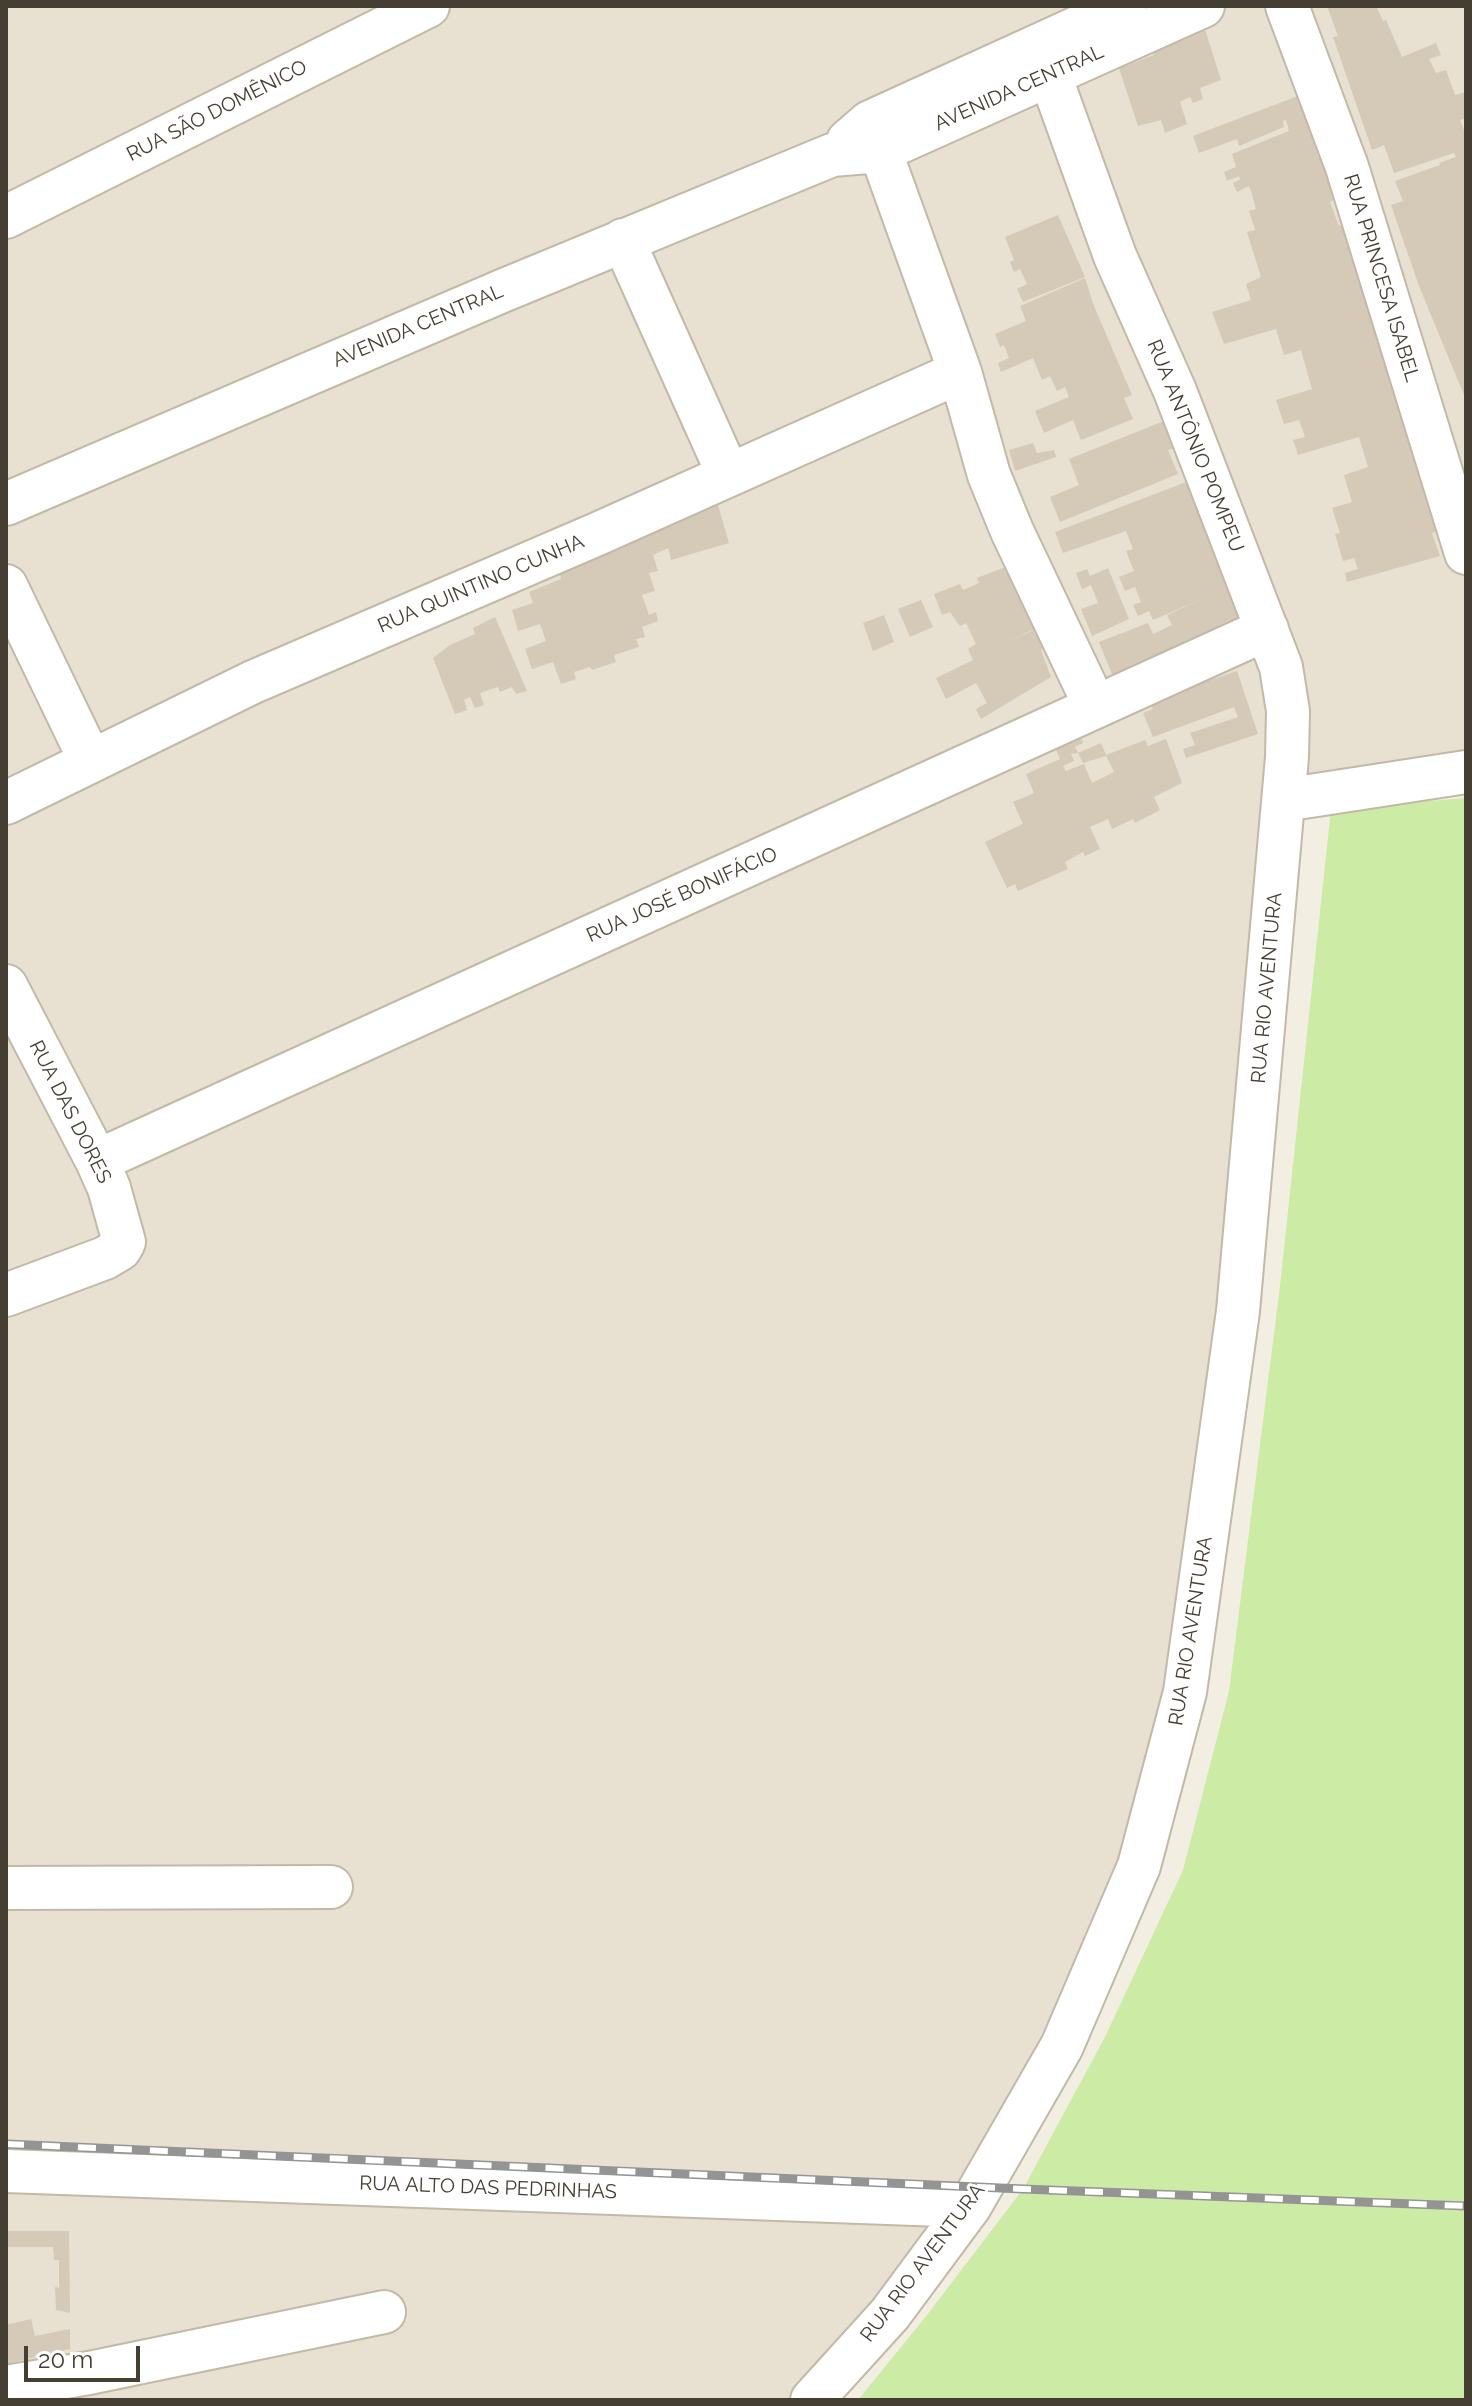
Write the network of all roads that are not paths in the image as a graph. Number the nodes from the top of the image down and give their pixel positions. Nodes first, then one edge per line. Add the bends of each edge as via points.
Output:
1 (428, 6) edge
2 (1125, 6) edge
3 (1203, 6) edge
4 (1287, 6) edge
5 (1045, 60) junction
6 (875, 136) junction
7 (6, 217) edge
8 (623, 240) junction
9 (960, 372) junction
10 (728, 474) junction
11 (6, 504) edge
12 (1466, 553) edge
13 (6, 586) edge
14 (1267, 629) junction
15 (1095, 706) junction
16 (90, 760) junction
17 (1466, 772) edge
18 (1284, 800) junction
19 (6, 803) edge
20 (1279, 860) joint
21 (6, 986) edge
22 (97, 1161) junction
23 (6, 1295) edge
24 (7, 1882) edge
25 (331, 1887) dead end
26 (6, 2171) edge
27 (970, 2206) junction
28 (384, 2312) dead end
29 (6, 2387) edge
30 (812, 2400) edge

1 - 7 street, RUA SÃO DOMÊNICO
2 - 5 street, AVENIDA CENTRAL
3 - 5 street, AVENIDA CENTRAL
4 - 12 street, RUA PRINCESA ISABEL via 1347,167
5 - 6 street, AVENIDA CENTRAL
5 - 14 street, RUA ANTÔNIO POMPEU via 1115,256 1175,391
6 - 8 street, AVENIDA CENTRAL
6 - 9 street
8 - 10 street
8 - 11 street, AVENIDA CENTRAL
9 - 10 street, RUA QUINTINO CUNHA
9 - 15 street via 974,430 1006,517
10 - 16 street, RUA QUINTINO CUNHA via 253,682
13 - 16 street
14 - 15 street, RUA JOSÉ BONIFÁCIO
14 - 18 street, RUA ANTÔNIO POMPEU via 1281,667 1288,711
15 - 22 street, RUA JOSÉ BONIFÁCIO
16 - 19 street, RUA QUINTINO CUNHA
17 - 18 street
18 - 20 street, RUA ANTÔNIO POMPEU
20 - 27 street, RUA RIO AVENTURA via 1238,1311 1185,1692 1139,1866 1062,2046
21 - 22 street, RUA DAS DORES
22 - 23 street, RUA DAS DORES via 124,1242 120,1249
24 - 25 street
26 - 27 street, RUA ALTO DAS PEDRINHAS
27 - 30 street, RUA RIO AVENTURA via 890,2314
28 - 29 street

